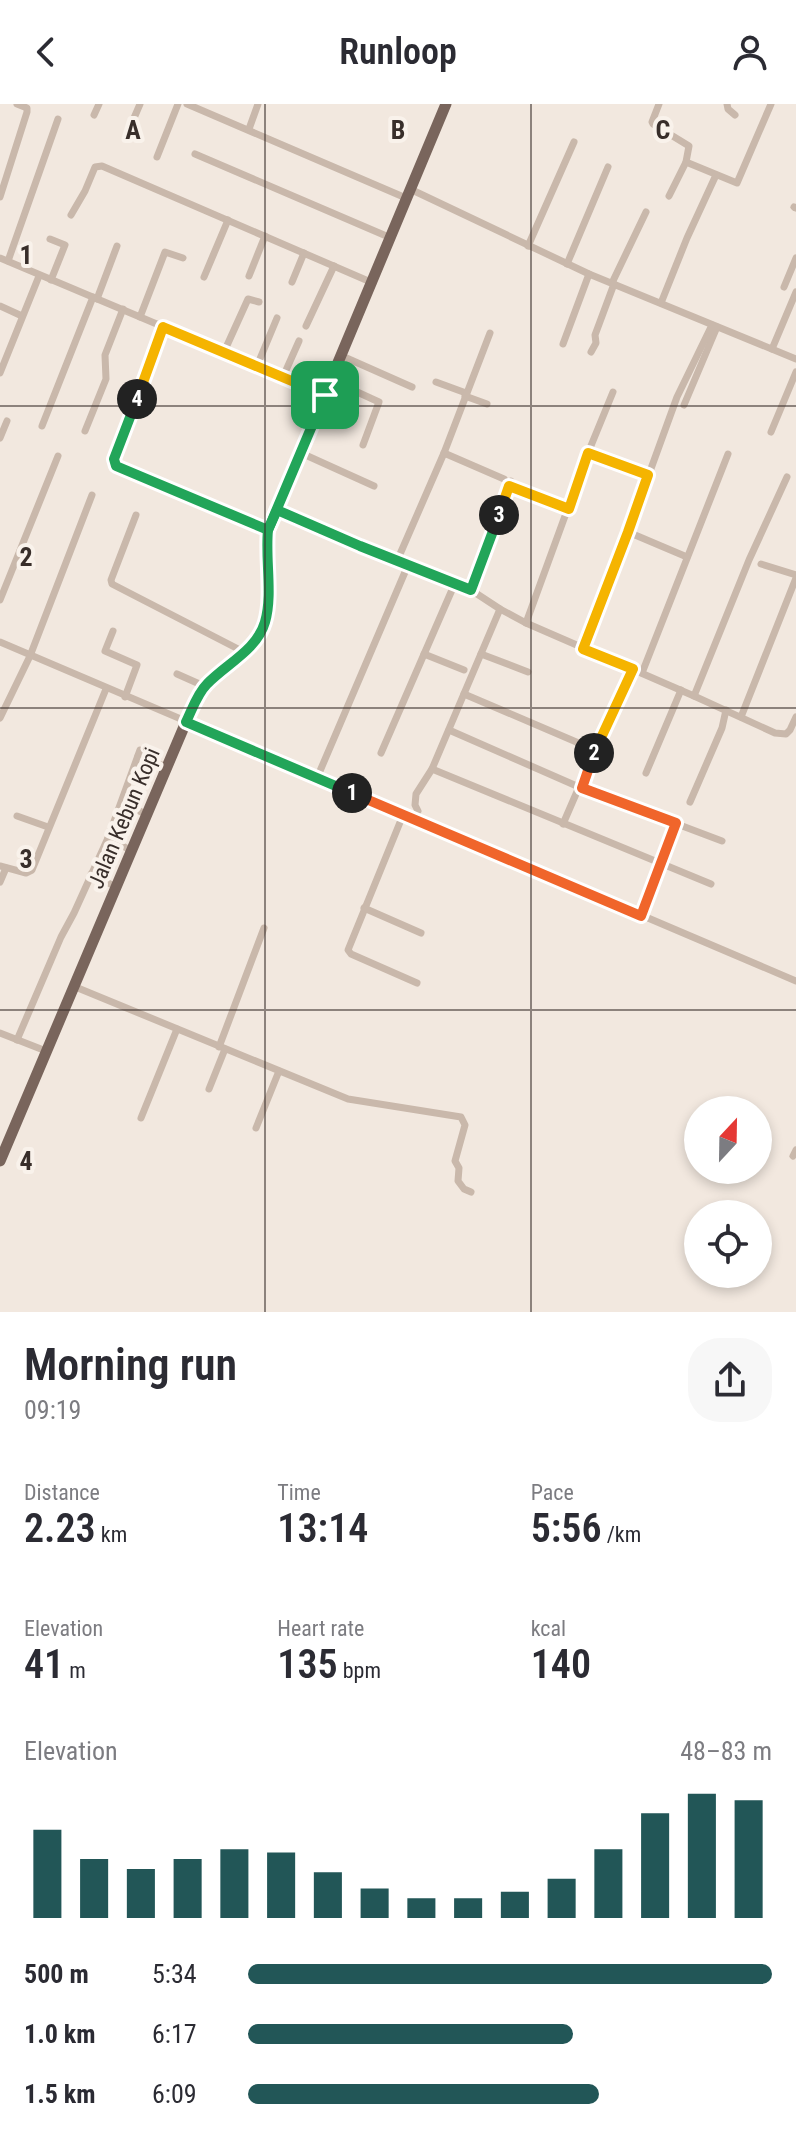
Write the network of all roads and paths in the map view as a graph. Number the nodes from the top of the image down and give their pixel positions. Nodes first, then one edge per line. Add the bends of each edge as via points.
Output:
1 (17, 104) edge
2 (99, 104) edge
3 (140, 104) edge
4 (178, 104) edge
5 (187, 104) edge
6 (258, 104) edge
7 (446, 104) edge
8 (659, 104) edge
9 (727, 104) edge
10 (771, 104) edge
11 (94, 115) dead end
12 (735, 115) dead end
13 (58, 119) dead end
14 (249, 129) junction
15 (128, 132) dead end
16 (574, 142) dead end
17 (195, 154) dead end
18 (157, 157) dead end
19 (686, 162) junction
20 (608, 167) dead end
21 (716, 175) junction
22 (408, 194) junction
23 (669, 196) dead end
24 (0, 197) edge
25 (646, 212) dead end
26 (71, 215) dead end
27 (228, 220) junction
28 (265, 236) junction
29 (391, 238) junction
30 (50, 239) dead end
31 (117, 246) dead end
32 (528, 246) junction
33 (304, 253) junction
34 (183, 258) dead end
35 (796, 258) edge
36 (4, 260) edge
37 (567, 264) junction
38 (334, 266) junction
39 (589, 274) junction
40 (39, 276) junction
41 (249, 276) dead end
42 (204, 277) dead end
43 (51, 280) junction
44 (292, 282) dead end
45 (373, 283) junction
46 (613, 284) junction
47 (784, 287) dead end
48 (796, 292) edge
49 (95, 298) junction
50 (259, 302) dead end
51 (661, 303) junction
52 (0, 306) edge
53 (123, 309) junction
54 (22, 316) junction
55 (140, 317) junction
56 (277, 318) dead end
57 (306, 326) dead end
58 (715, 326) junction
59 (163, 327) junction
60 (490, 333) dead end
61 (299, 341) dead end
62 (563, 344) dead end
63 (772, 349) junction
64 (224, 352) junction
65 (591, 352) dead end
66 (342, 356) junction
67 (796, 359) edge
68 (257, 366) junction
69 (796, 372) edge
70 (0, 373) edge
71 (283, 377) junction
72 (331, 380) junction
73 (436, 382) dead end
74 (412, 387) dead end
75 (613, 392) dead end
76 (325, 395) junction
77 (465, 395) junction
78 (487, 404) dead end
79 (684, 405) dead end
80 (7, 421) dead end
81 (42, 426) dead end
82 (85, 431) dead end
83 (771, 432) dead end
84 (0, 438) edge
85 (363, 445) dead end
86 (301, 453) junction
87 (444, 453) junction
88 (588, 453) junction
89 (728, 454) dead end
90 (58, 456) dead end
91 (648, 475) junction
92 (787, 477) dead end
93 (508, 482) junction
94 (374, 486) dead end
95 (92, 495) dead end
96 (569, 509) junction
97 (277, 510) junction
98 (136, 515) dead end
99 (268, 530) junction
100 (628, 532) junction
101 (687, 557) junction
102 (397, 561) junction
103 (761, 564) dead end
104 (408, 565) junction
105 (796, 577) edge
106 (455, 583) junction
107 (471, 590) junction
108 (0, 600) edge
109 (500, 609) junction
110 (526, 623) junction
111 (113, 631) dead end
112 (0, 642) edge
113 (583, 649) junction
114 (244, 652) junction
115 (424, 654) junction
116 (481, 654) junction
117 (30, 656) junction
118 (633, 669) junction
119 (464, 670) dead end
120 (528, 672) dead end
121 (642, 673) junction
122 (177, 674) dead end
123 (204, 686) junction
124 (106, 689) junction
125 (681, 690) junction
126 (464, 694) junction
127 (694, 696) junction
128 (125, 697) junction
129 (726, 710) junction
130 (741, 717) junction
131 (796, 717) edge
132 (0, 718) edge
133 (186, 722) junction
134 (449, 730) junction
135 (595, 750) junction
136 (381, 753) dead end
137 (167, 767) junction
138 (432, 769) junction
139 (646, 773) dead end
140 (317, 778) junction
141 (581, 787) junction
142 (690, 802) dead end
143 (122, 803) junction
144 (418, 811) dead end
145 (148, 815) junction
146 (403, 815) junction
147 (17, 816) dead end
148 (676, 823) junction
149 (563, 824) junction
150 (48, 827) junction
151 (108, 838) junction
152 (722, 841) dead end
153 (132, 851) junction
154 (661, 863) junction
155 (3, 867) edge
156 (91, 874) junction
157 (0, 882) edge
158 (711, 884) dead end
159 (116, 887) junction
160 (364, 908) junction
161 (641, 916) junction
162 (264, 928) dead end
163 (421, 933) dead end
164 (796, 981) edge
165 (417, 983) dead end
166 (73, 986) junction
167 (177, 1029) junction
168 (0, 1033) edge
169 (17, 1040) junction
170 (222, 1048) junction
171 (46, 1051) junction
172 (279, 1071) junction
173 (209, 1089) dead end
174 (141, 1118) dead end
175 (256, 1128) dead end
176 (0, 1161) edge
177 (471, 1192) dead end

1 - 24 street via 27,112
2 - 11 street
3 - 15 street
4 - 18 street
5 - 14 street
6 - 14 street
7 - 22 main road, Jalan Kebun Kopi
8 - 19 street via 652,122 689,146
9 - 12 street
10 - 21 street via 737,183
13 - 36 street
14 - 22 street
16 - 32 street
17 - 29 street
19 - 21 street
19 - 23 street
20 - 37 street
21 - 51 street
22 - 29 main road, Jalan Kebun Kopi
22 - 32 street
25 - 46 street
26 - 27 street via 95,167 102,166
27 - 28 street
27 - 42 street
28 - 33 street
28 - 41 street
29 - 45 main road, Jalan Kebun Kopi
30 - 43 street via 65,245
31 - 49 street
32 - 37 street
33 - 38 street
33 - 44 street
34 - 55 street via 165,252
35 - 47 street
36 - 40 street
37 - 39 street
38 - 45 street
38 - 57 street
39 - 46 street
39 - 62 street
40 - 43 street
40 - 54 street
43 - 49 street
45 - 66 main road, Jalan Kebun Kopi
46 - 51 street
46 - 65 street
48 - 63 street
49 - 53 street
49 - 81 street
50 - 64 street via 248,299
51 - 58 street
52 - 54 street
53 - 55 street
53 - 82 street via 105,355 106,379
54 - 70 street
55 - 59 street
56 - 68 street
58 - 63 street
58 - 79 street
58 - 91 street via 677,397
59 - 64 street
59 - 99 street via 114,463
60 - 77 street
61 - 71 street
63 - 67 street
64 - 68 street
66 - 72 main road, Jalan Kebun Kopi
66 - 74 street
68 - 71 street
69 - 83 street
71 - 76 street
72 - 76 main road, Jalan Kebun Kopi
72 - 85 street via 379,402
73 - 77 street
75 - 88 street
76 - 86 main road, Jalan Kebun Kopi
77 - 78 street
77 - 87 street
80 - 84 street
86 - 94 street
86 - 97 main road, Jalan Kebun Kopi
87 - 93 street
87 - 102 street
88 - 91 street
88 - 96 street
89 - 101 street
90 - 108 street
91 - 100 street
92 - 127 street
93 - 96 street
93 - 107 street
95 - 117 street
96 - 110 street
97 - 99 main road, Jalan Kebun Kopi
97 - 102 street
98 - 114 street via 110,583
99 - 114 main road, Jalan Kebun Kopi via 268,610 264,626
100 - 101 street
100 - 113 street
101 - 121 street
102 - 104 street
103 - 105 street
104 - 106 street
104 - 140 street
105 - 130 street
106 - 107 street
106 - 115 street
107 - 109 street
109 - 110 street
109 - 116 street
110 - 113 street
111 - 128 street via 105,651 137,665
112 - 117 street
113 - 118 street
114 - 123 main road, Jalan Kebun Kopi
115 - 119 street
115 - 136 street
116 - 120 street
116 - 126 street
117 - 124 street
117 - 132 street
118 - 121 street
118 - 135 street
121 - 125 street
122 - 123 street
123 - 133 main road, Jalan Kebun Kopi
124 - 128 street
124 - 150 street
125 - 127 street
125 - 139 street
126 - 134 street
126 - 135 street
127 - 129 street
128 - 133 street
129 - 130 street
129 - 142 street
130 - 131 street via 782,735
133 - 137 main road, Jalan Kebun Kopi
133 - 140 street
134 - 138 street
134 - 141 street
135 - 141 street
137 - 143 street via 139,753
137 - 145 main road, Jalan Kebun Kopi
138 - 144 street via 416,794
138 - 149 street
140 - 146 street
141 - 148 street
141 - 149 street
143 - 145 street
143 - 151 street
145 - 153 main road, Jalan Kebun Kopi
146 - 160 street
146 - 161 street
147 - 150 street
148 - 152 street
148 - 154 street
149 - 154 street
150 - 155 street via 31,872
151 - 153 street
151 - 156 street
153 - 159 main road, Jalan Kebun Kopi
154 - 158 street
154 - 161 street
155 - 157 street
156 - 159 street
156 - 169 street
159 - 166 main road, Jalan Kebun Kopi
160 - 163 street
160 - 165 street via 348,952
161 - 164 street
162 - 170 street
166 - 167 street
166 - 171 main road, Jalan Kebun Kopi
167 - 170 street
167 - 174 street
168 - 169 street
169 - 171 street
170 - 172 street
170 - 173 street
171 - 176 main road, Jalan Kebun Kopi
172 - 175 street
172 - 177 street via 348,1099 461,1117 465,1123 455,1161 458,1181

